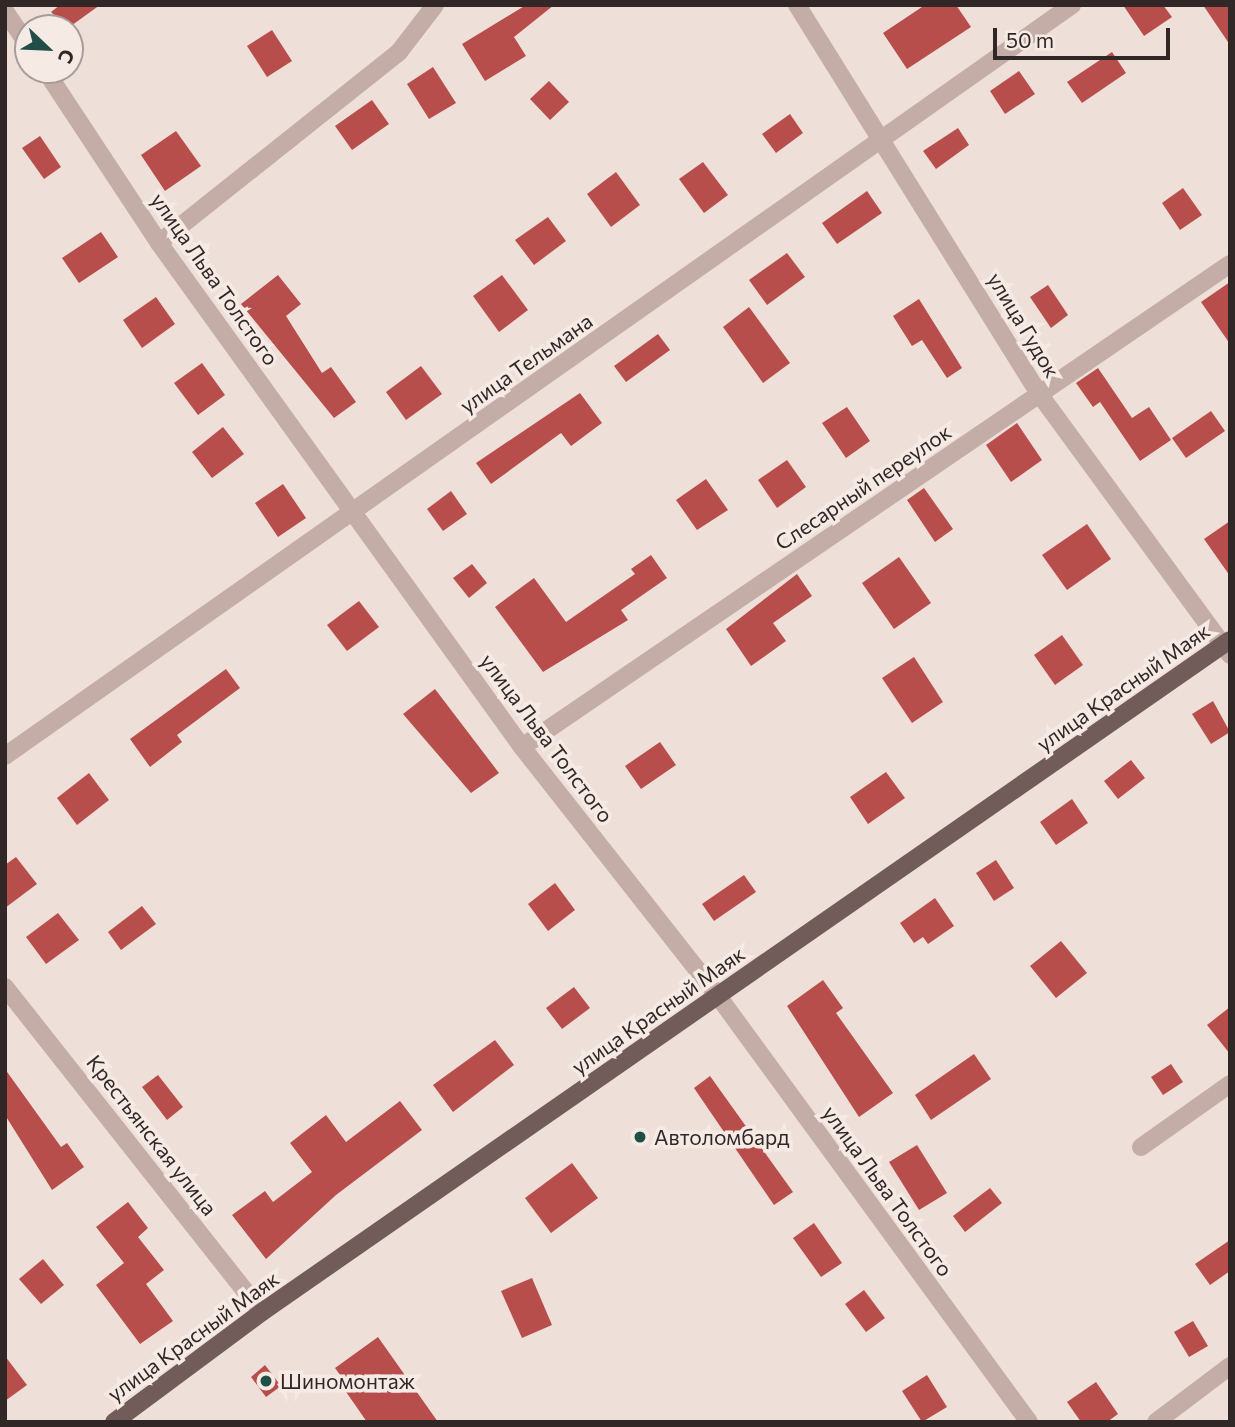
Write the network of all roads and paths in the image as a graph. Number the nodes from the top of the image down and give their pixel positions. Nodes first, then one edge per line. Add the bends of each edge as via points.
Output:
1 (435, 5) edge
2 (797, 5) edge
3 (1072, 5) edge
4 (53, 84) edge
5 (883, 137) junction
6 (159, 243) junction
7 (1230, 264) edge
8 (1040, 395) junction
9 (354, 513) junction
10 (1227, 647) edge
11 (522, 747) junction
12 (5, 756) edge
13 (5, 987) edge
14 (718, 996) junction
15 (1230, 1084) edge
16 (1141, 1147) dead end
17 (262, 1312) junction
18 (1230, 1366) edge
19 (114, 1422) edge
20 (1028, 1422) edge
21 (1156, 1422) edge

1 - 6 street via 399,52
2 - 5 street, улица Гудок
3 - 5 street, улица Тельмана
4 - 6 street, улица Льва Толстого
5 - 8 street, улица Гудок
5 - 9 street, улица Тельмана
6 - 9 street, улица Льва Толстого
7 - 8 street, Слесарный переулок
8 - 10 street, улица Гудок
8 - 11 street, Слесарный переулок
9 - 11 street, улица Льва Толстого
9 - 12 street, улица Тельмана
10 - 14 main road, улица Красный Маяк
11 - 14 street, улица Льва Толстого
13 - 17 street, Крестьянская улица
14 - 17 main road, улица Красный Маяк
14 - 20 street, улица Льва Толстого
15 - 16 street
17 - 19 main road, улица Красный Маяк
18 - 21 street

